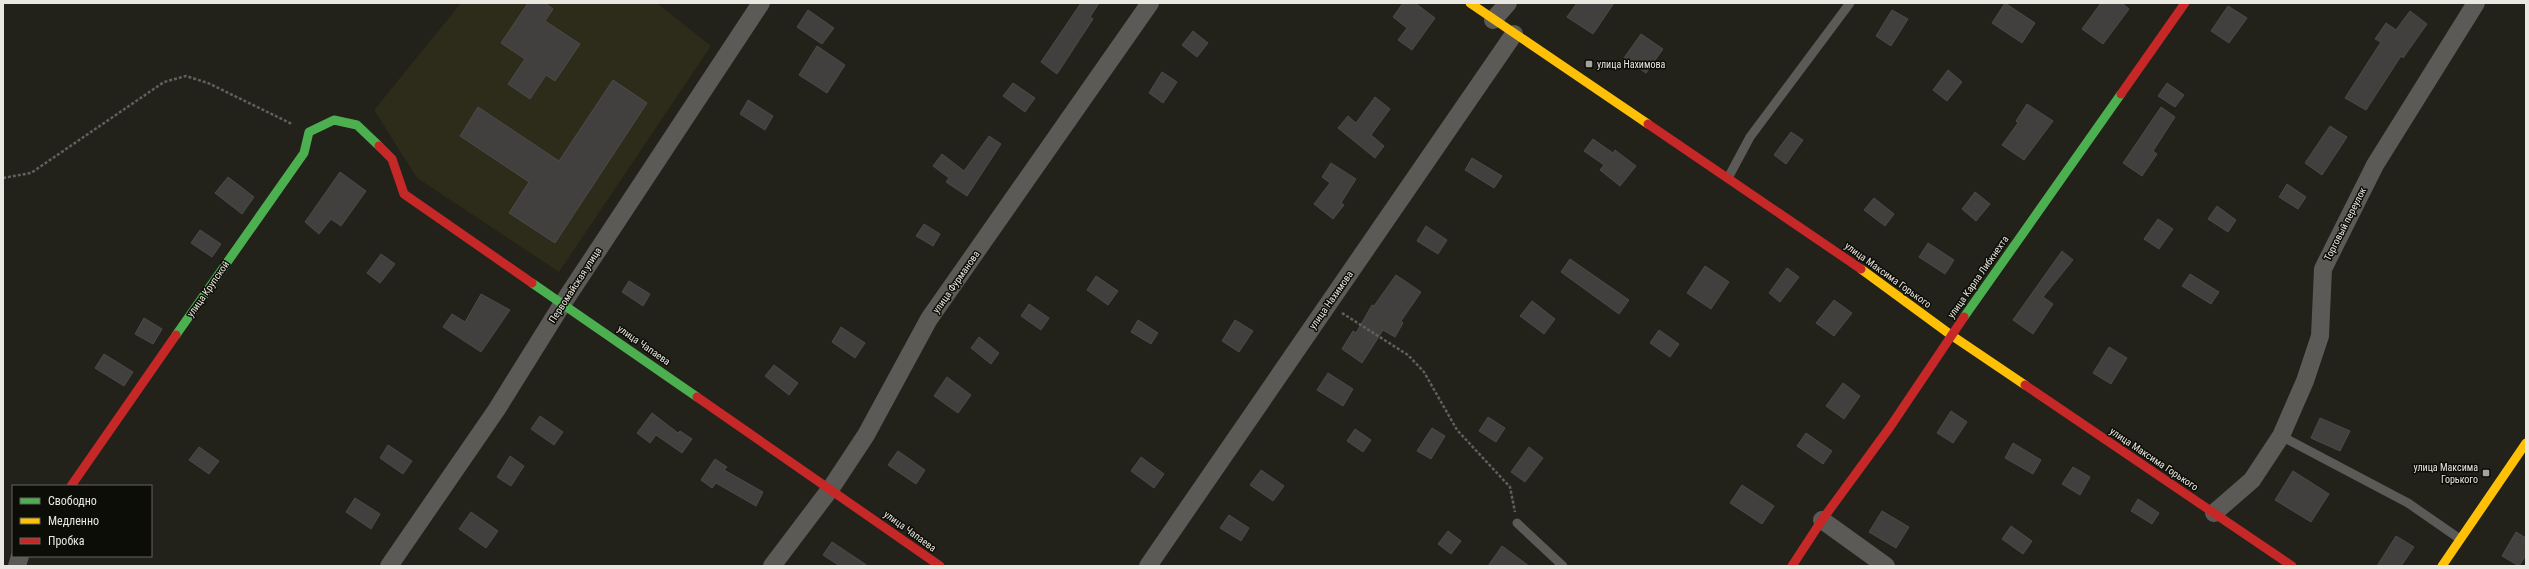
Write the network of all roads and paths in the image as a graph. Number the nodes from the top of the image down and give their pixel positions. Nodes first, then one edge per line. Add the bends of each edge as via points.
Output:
1 (761, 3) edge
2 (1150, 3) edge
3 (1470, 3) edge
4 (1508, 3) edge
5 (1850, 3) edge
6 (2185, 3) edge
7 (2476, 3) edge
8 (1493, 20) junction
9 (1514, 34) junction
10 (309, 132) junction
11 (3, 178) edge
12 (1728, 178) junction
13 (563, 303) junction
14 (1328, 304) junction
15 (1951, 335) junction
16 (2281, 436) junction
17 (2526, 443) edge
18 (72, 485) edge
19 (831, 488) junction
20 (2214, 513) junction
21 (1822, 520) junction
22 (1517, 523) joint
23 (2461, 540) junction
24 (389, 566) edge
25 (772, 566) edge
26 (940, 566) edge
27 (1148, 566) edge
28 (1563, 566) edge
29 (1792, 566) edge
30 (1886, 566) edge
31 (2292, 566) edge
32 (2442, 566) edge

1 - 13 street, Первомайская улица
2 - 19 street, улица Фурманова via 929,319 866,435
3 - 8 street, улица Максима Горького
4 - 8 street
5 - 12 lane via 1750,137
6 - 15 street, улица Карла Либкнехта
7 - 16 street, Торговый переулок via 2375,165 2323,269 2320,336 2305,381
8 - 9 street, улица Максима Горького
9 - 12 street, улица Максима Горького
9 - 14 street, улица Нахимова
10 - 11 path via 208,83 186,76 164,82 31,173
10 - 13 street, улица Чапаева via 334,120 357,125 392,159 404,194 484,252
10 - 18 street, улица Крупской via 304,153
12 - 15 street, улица Максима Горького via 1877,280
13 - 19 street, улица Чапаева
13 - 24 street, Первомайская улица via 497,409
14 - 22 path via 1408,355 1424,372 1457,430 1510,487
14 - 27 street, улица Нахимова
15 - 20 street, улица Максима Горького
15 - 21 street, улица Карла Либкнехта via 1890,427
16 - 20 street, Торговый переулок via 2252,480
16 - 23 lane via 2408,503
17 - 23 street
19 - 25 street, улица Фурманова
19 - 26 street, улица Чапаева
20 - 31 street, улица Максима Горького
21 - 29 street, улица Карла Либкнехта
21 - 30 street
22 - 28 lane
23 - 32 street

